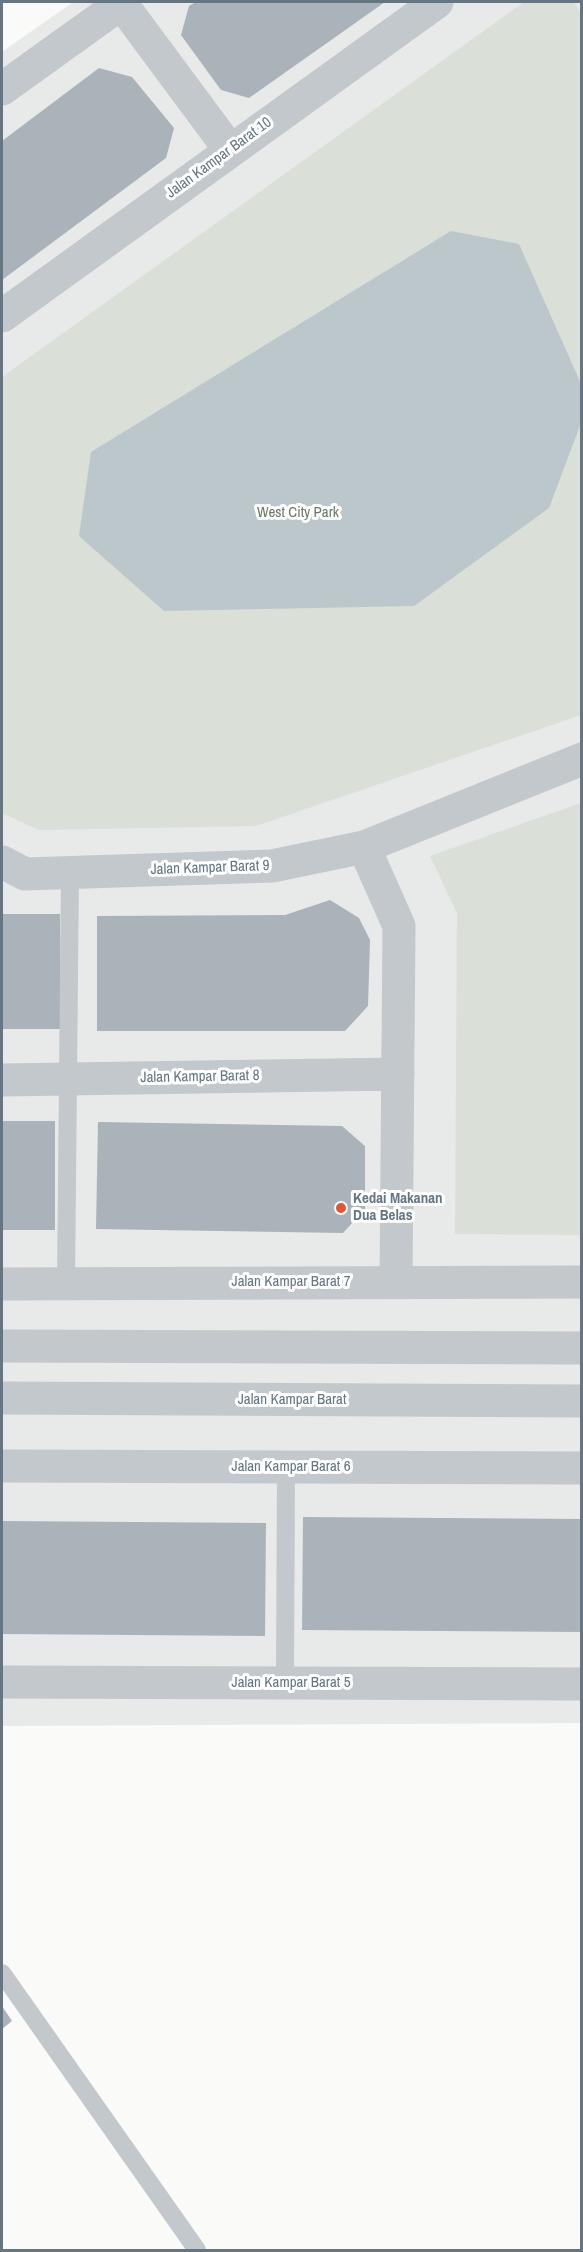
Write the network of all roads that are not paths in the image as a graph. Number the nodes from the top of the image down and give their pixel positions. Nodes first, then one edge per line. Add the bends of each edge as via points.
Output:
1 (122, 2) edge
2 (437, 2) edge
3 (2, 89) edge
4 (230, 150) junction
5 (2, 316) edge
6 (582, 759) edge
7 (364, 847) junction
8 (2, 862) edge
9 (70, 872) junction
10 (398, 1074) junction
11 (2, 1080) edge
12 (68, 1080) junction
13 (396, 1282) junction
14 (582, 1282) edge
15 (2, 1284) edge
16 (66, 1284) junction
17 (2, 1346) edge
18 (582, 1348) edge
19 (2, 1398) edge
20 (582, 1401) edge
21 (2, 1466) edge
22 (286, 1467) junction
23 (582, 1468) edge
24 (2, 1682) edge
25 (285, 1683) junction
26 (582, 1684) edge
27 (2, 1973) edge
28 (197, 2250) edge

1 - 3 street
1 - 4 street
2 - 4 street, Jalan Kampar Barat 10
4 - 5 street, Jalan Kampar Barat 10
6 - 7 street, Jalan Kampar Barat 9
7 - 9 street, Jalan Kampar Barat 9 via 272,866
7 - 10 street via 399,926
8 - 9 street, Jalan Kampar Barat 9 via 24,874
9 - 12 lane
10 - 12 street, Jalan Kampar Barat 8
10 - 13 street
11 - 12 street, Jalan Kampar Barat 8
12 - 16 lane
13 - 14 street, Jalan Kampar Barat 7
13 - 16 street, Jalan Kampar Barat 7
15 - 16 street, Jalan Kampar Barat 7
17 - 18 street
19 - 20 street, Jalan Kampar Barat
21 - 22 street, Jalan Kampar Barat 6
22 - 23 street, Jalan Kampar Barat 6
22 - 25 lane
24 - 25 street, Jalan Kampar Barat 5
25 - 26 street, Jalan Kampar Barat 5
27 - 28 lane

